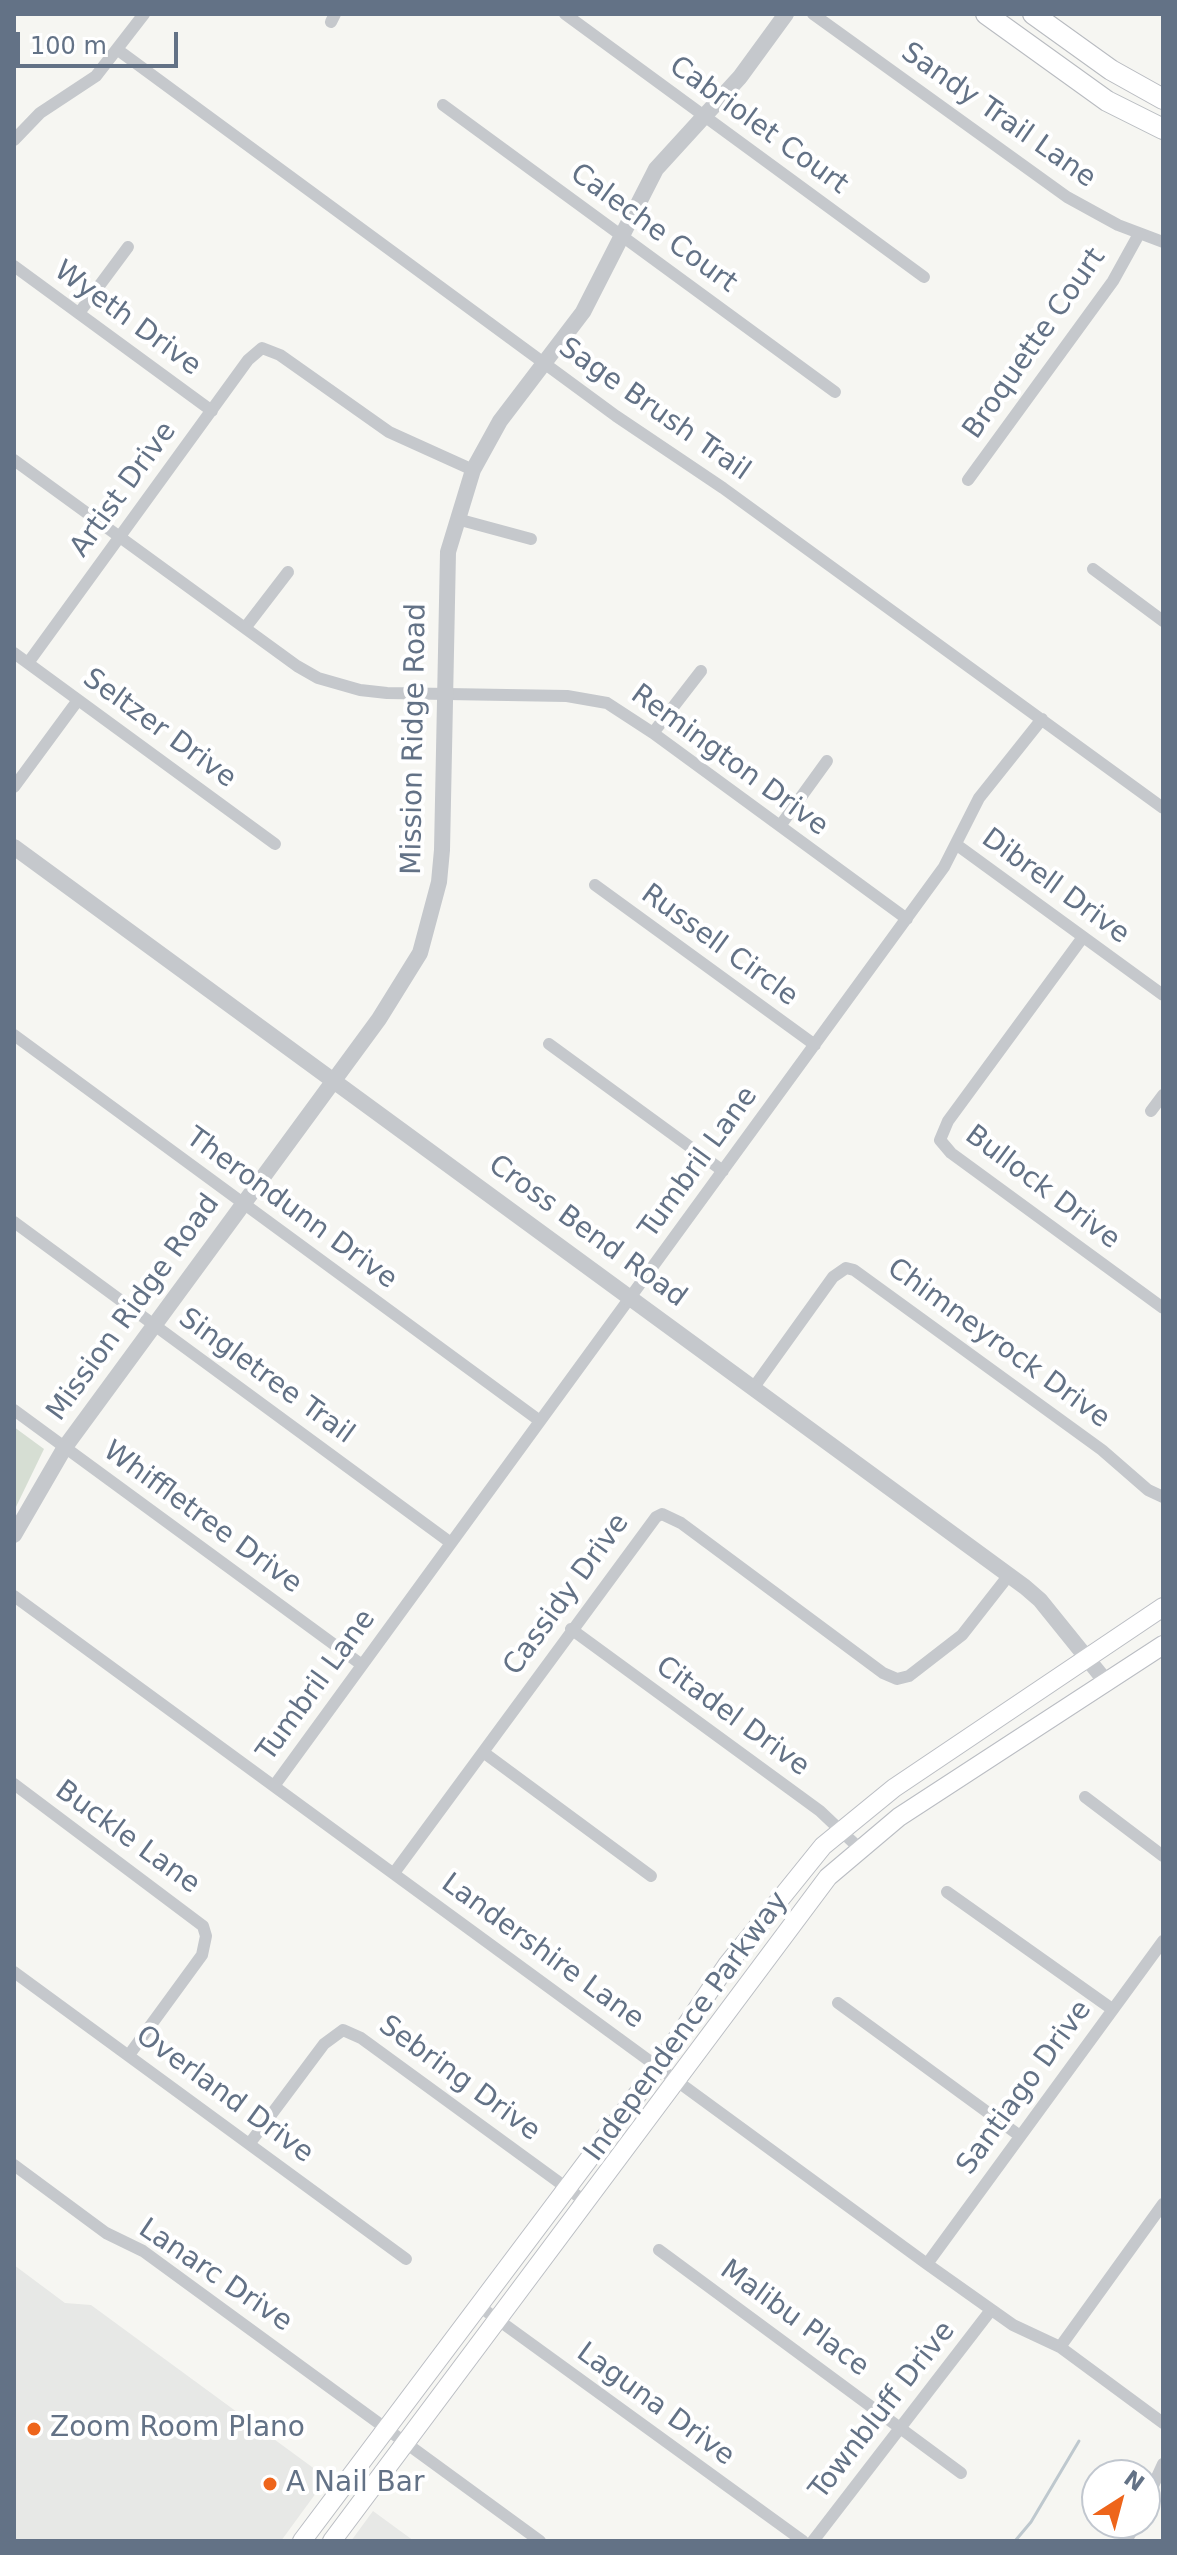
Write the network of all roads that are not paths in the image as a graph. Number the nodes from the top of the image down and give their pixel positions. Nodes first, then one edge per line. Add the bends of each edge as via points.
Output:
1 (144, 14) edge
2 (565, 14) edge
3 (786, 14) edge
4 (813, 14) edge
5 (986, 14) edge
6 (1033, 14) edge
7 (118, 50) junction
8 (1163, 99) edge
9 (443, 105) dead end
10 (703, 115) junction
11 (1163, 129) edge
12 (14, 140) edge
13 (1139, 234) junction
14 (620, 235) junction
15 (1163, 242) edge
16 (128, 247) dead end
17 (14, 266) edge
18 (924, 277) dead end
19 (79, 313) junction
20 (545, 364) junction
21 (835, 392) dead end
22 (212, 411) junction
23 (14, 460) edge
24 (473, 470) junction
25 (968, 480) dead end
26 (457, 519) junction
27 (119, 537) junction
28 (531, 539) dead end
29 (1093, 569) dead end
30 (288, 572) dead end
31 (1163, 621) edge
32 (245, 628) junction
33 (14, 653) edge
34 (28, 663) junction
35 (701, 671) dead end
36 (443, 693) junction
37 (78, 700) junction
38 (1042, 719) junction
39 (653, 733) junction
40 (827, 761) dead end
41 (14, 787) edge
42 (1163, 808) edge
43 (780, 826) junction
44 (275, 844) dead end
45 (957, 845) junction
46 (14, 847) edge
47 (595, 885) dead end
48 (907, 919) junction
49 (1083, 937) junction
50 (1163, 995) edge
51 (14, 1035) edge
52 (549, 1044) dead end
53 (815, 1045) junction
54 (334, 1079) junction
55 (1163, 1095) edge
56 (1151, 1111) dead end
57 (723, 1171) junction
58 (243, 1203) junction
59 (14, 1222) edge
60 (631, 1298) junction
61 (1163, 1308) edge
62 (154, 1325) junction
63 (754, 1387) junction
64 (14, 1410) edge
65 (540, 1421) junction
66 (65, 1447) junction
67 (1163, 1497) edge
68 (14, 1535) edge
69 (451, 1543) junction
70 (1009, 1575) junction
71 (14, 1596) edge
72 (1161, 1612) edge
73 (571, 1629) junction
74 (1163, 1645) edge
75 (1087, 1658) junction
76 (362, 1665) junction
77 (1107, 1683) junction
78 (483, 1752) junction
79 (14, 1784) edge
80 (274, 1786) junction
81 (1085, 1797) dead end
82 (842, 1829) junction
83 (859, 1848) junction
84 (1163, 1856) edge
85 (394, 1873) junction
86 (651, 1876) dead end
87 (947, 1892) dead end
88 (1163, 1941) edge
89 (14, 1972) edge
90 (838, 2003) dead end
91 (1112, 2009) junction
92 (129, 2055) junction
93 (658, 2067) junction
94 (677, 2078) junction
95 (1020, 2136) junction
96 (250, 2143) junction
97 (14, 2165) edge
98 (568, 2189) junction
99 (586, 2202) junction
100 (1163, 2204) edge
101 (659, 2250) dead end
102 (406, 2259) dead end
103 (927, 2264) junction
104 (479, 2306) junction
105 (991, 2310) junction
106 (497, 2320) junction
107 (1060, 2347) junction
108 (1163, 2423) edge
109 (901, 2426) junction
110 (388, 2428) junction
111 (406, 2440) junction
112 (961, 2473) dead end
113 (302, 2541) edge
114 (332, 2541) edge
115 (540, 2541) edge
116 (803, 2541) edge
117 (813, 2541) edge

1 - 7 street
2 - 10 street, Cabriolet Court
3 - 10 street, Mission Ridge Road via 740,77
4 - 13 street, Sandy Trail Lane via 1050,185
5 - 11 main road via 1107,101
6 - 8 main road via 1111,70
7 - 12 street via 96,76 40,113
7 - 20 street, Sage Brush Trail
9 - 14 street, Caleche Court
10 - 14 street, Mission Ridge Road via 656,169
10 - 18 street, Cabriolet Court
13 - 15 street, Sandy Trail Lane
13 - 25 street, Broquette Court via 1113,281
14 - 20 street, Mission Ridge Road via 589,300
14 - 21 street, Caleche Court
16 - 19 street
17 - 19 street, Wyeth Drive
19 - 22 street, Wyeth Drive
20 - 24 street, Mission Ridge Road via 500,421
20 - 38 street, Sage Brush Trail
22 - 24 street, Artist Drive via 262,348 280,355 389,432
22 - 27 street, Artist Drive
23 - 27 street, Remington Drive
24 - 26 street, Mission Ridge Road
26 - 28 street
26 - 36 street, Mission Ridge Road via 445,581
27 - 32 street, Remington Drive
27 - 34 street, Artist Drive
29 - 31 street
30 - 32 street
32 - 36 street, Remington Drive via 297,666 338,685 387,693
33 - 34 street, Seltzer Drive
34 - 37 street, Seltzer Drive
35 - 39 street
36 - 39 street, Remington Drive via 589,698 607,703
36 - 54 street, Mission Ridge Road via 442,850 428,929 393,1000
37 - 41 street
37 - 44 street, Seltzer Drive
38 - 42 street, Sage Brush Trail
38 - 45 street, Tumbril Lane via 979,798
39 - 43 street, Remington Drive
40 - 43 street
43 - 48 street, Remington Drive
45 - 48 street, Tumbril Lane
45 - 49 street, Dibrell Drive
46 - 54 street, Cross Bend Road
47 - 53 street, Russell Circle
48 - 53 street, Tumbril Lane
49 - 50 street, Dibrell Drive
49 - 61 street, Bullock Drive via 948,1121 940,1140
51 - 58 street, Therondunn Drive
52 - 57 street
53 - 57 street, Tumbril Lane
54 - 58 street, Mission Ridge Road
54 - 60 street, Cross Bend Road
55 - 56 street
57 - 60 street, Tumbril Lane
58 - 62 street, Mission Ridge Road
58 - 65 street, Therondunn Drive
59 - 62 street, Singletree Trail
60 - 63 street, Cross Bend Road
60 - 65 street, Tumbril Lane
62 - 66 street, Mission Ridge Road
62 - 69 street, Singletree Trail
63 - 67 street, Chimneyrock Drive via 833,1277 846,1268 854,1270
63 - 70 street, Cross Bend Road
64 - 66 street, Whiffletree Drive
65 - 69 street, Tumbril Lane
66 - 68 street, Mission Ridge Road
66 - 76 street, Whiffletree Drive
69 - 76 street, Tumbril Lane
70 - 73 street, Cassidy Drive via 962,1635 909,1676 897,1679 662,1514
70 - 75 street, Cross Bend Road via 1040,1600
71 - 80 street, Landershire Lane
72 - 75 main road, Independence Parkway
73 - 78 street, Cassidy Drive
73 - 82 street, Citadel Drive
74 - 77 main road, Independence Parkway
75 - 77 street, Cross Bend Road
75 - 82 main road, Independence Parkway
76 - 80 street, Tumbril Lane
77 - 83 main road, Independence Parkway
78 - 85 street, Cassidy Drive
78 - 86 street
79 - 92 street, Buckle Lane via 203,1926 202,1955
80 - 85 street, Landershire Lane
81 - 84 street
82 - 83 street, Citadel Drive
82 - 93 main road, Independence Parkway via 727,1965
83 - 94 main road, Independence Parkway via 817,1890
85 - 93 street, Landershire Lane
87 - 91 street
88 - 91 street, Santiago Drive
89 - 92 street, Overland Drive
90 - 95 street
91 - 95 street, Santiago Drive
92 - 96 street, Overland Drive
93 - 94 street, Landershire Lane
93 - 98 main road, Independence Parkway
94 - 99 main road, Independence Parkway
94 - 103 street, Landershire Lane
95 - 103 street, Santiago Drive
96 - 98 street, Sebring Drive via 324,2044 343,2030
96 - 102 street, Overland Drive
97 - 110 street, Lanarc Drive
98 - 99 street, Sebring Drive
98 - 104 main road, Independence Parkway
99 - 106 main road, Independence Parkway
100 - 107 street
101 - 109 street, Malibu Place
103 - 105 street, Landershire Lane
104 - 106 street, Laguna Drive
104 - 110 main road, Independence Parkway
105 - 107 street, Landershire Lane
105 - 109 street, Townbluff Drive
106 - 111 main road, Independence Parkway
106 - 116 street, Laguna Drive
107 - 108 street, Landershire Lane
109 - 112 street, Malibu Place
109 - 117 street, Townbluff Drive
110 - 111 street, Lanarc Drive
110 - 113 main road, Independence Parkway
111 - 114 main road, Independence Parkway
111 - 115 street, Lanarc Drive

